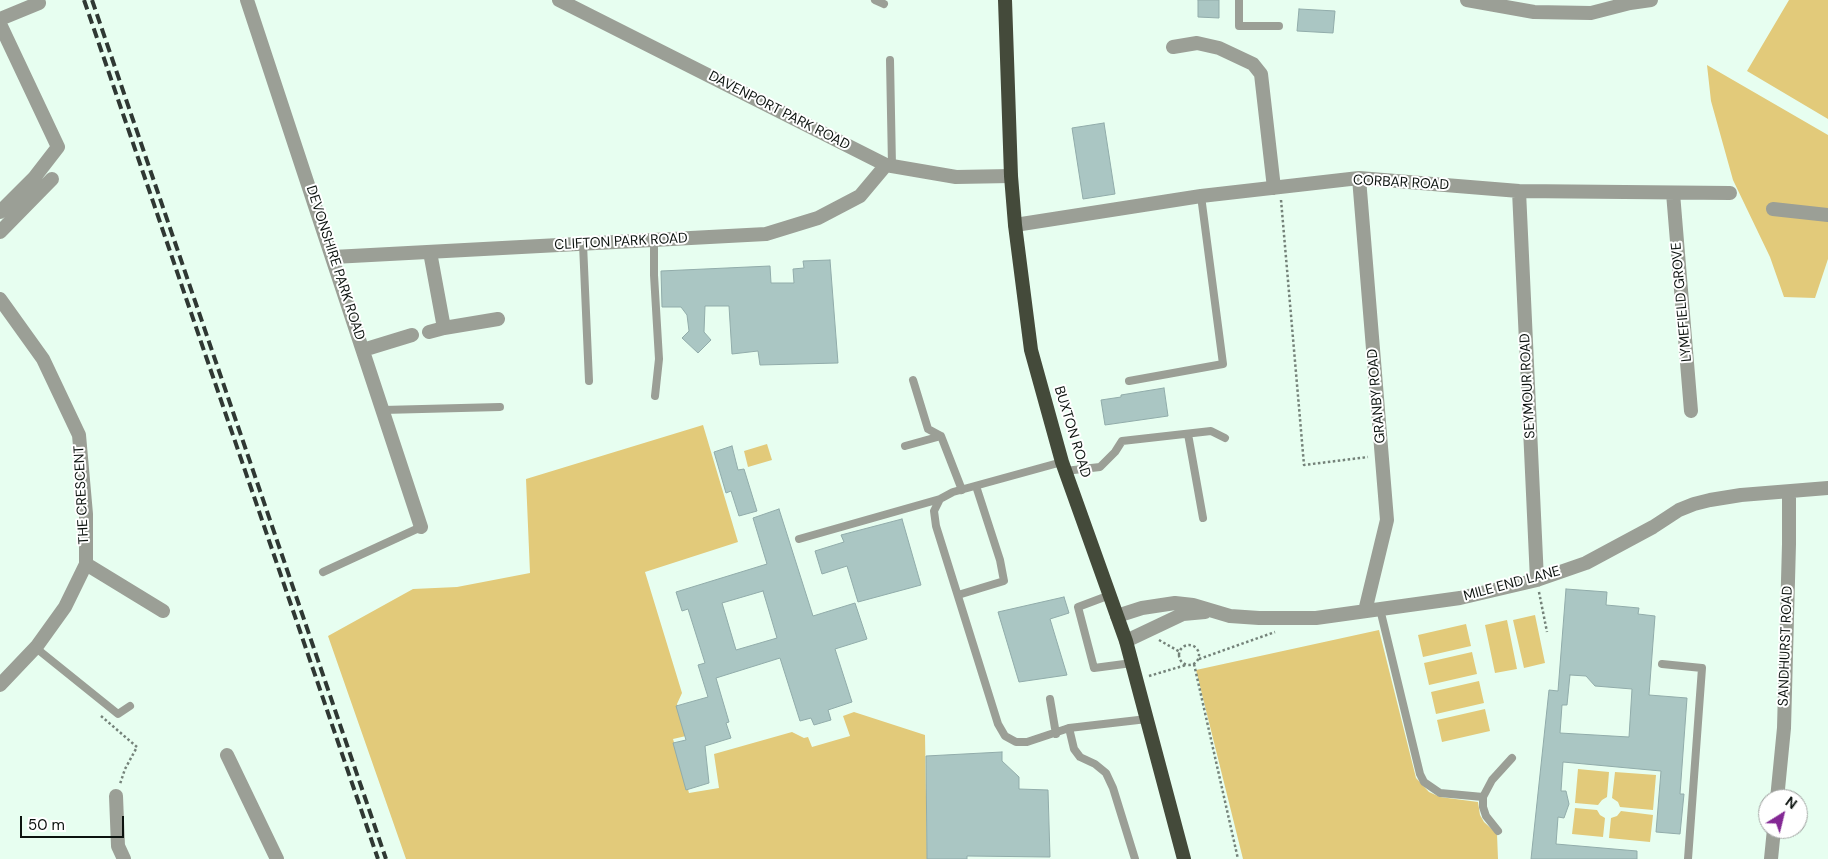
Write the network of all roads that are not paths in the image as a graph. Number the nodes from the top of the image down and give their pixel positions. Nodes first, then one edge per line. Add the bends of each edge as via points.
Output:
1 (247, 0) edge
2 (559, 0) edge
3 (876, 0) edge
4 (1005, 0) edge
5 (1239, 0) edge
6 (1466, 0) edge
7 (1651, 0) edge
8 (39, 3) dead end
9 (884, 4) dead end
10 (0, 20) edge
11 (0, 24) edge
12 (1279, 26) dead end
13 (1173, 47) dead end
14 (890, 60) dead end
15 (889, 165) junction
16 (1011, 176) junction
17 (1359, 178) junction
18 (52, 179) dead end
19 (1277, 187) junction
20 (1519, 191) junction
21 (1673, 193) junction
22 (1730, 194) dead end
23 (1201, 196) junction
24 (1773, 208) dead end
25 (0, 212) edge
26 (1828, 215) edge
27 (1015, 225) junction
28 (0, 232) edge
29 (654, 240) junction
30 (583, 244) junction
31 (430, 252) junction
32 (333, 257) junction
33 (0, 298) edge
34 (498, 319) dead end
35 (444, 328) junction
36 (429, 332) dead end
37 (412, 335) dead end
38 (363, 350) junction
39 (589, 380) dead end
40 (913, 380) dead end
41 (1130, 381) dead end
42 (655, 396) dead end
43 (500, 407) dead end
44 (383, 410) junction
45 (1691, 411) dead end
46 (1188, 434) junction
47 (942, 436) junction
48 (1225, 438) dead end
49 (905, 446) dead end
50 (1063, 467) junction
51 (976, 486) junction
52 (1828, 488) edge
53 (962, 490) junction
54 (1789, 492) junction
55 (940, 499) junction
56 (1203, 518) dead end
57 (422, 527) joint
58 (799, 539) dead end
59 (86, 564) junction
60 (322, 572) dead end
61 (1537, 580) junction
62 (958, 595) junction
63 (1110, 595) junction
64 (1380, 609) junction
65 (162, 611) dead end
66 (1210, 611) junction
67 (1365, 611) junction
68 (1117, 616) junction
69 (1126, 641) junction
70 (36, 648) junction
71 (1132, 663) junction
72 (1662, 664) dead end
73 (0, 685) edge
74 (1050, 699) dead end
75 (130, 706) dead end
76 (1147, 719) junction
77 (1069, 728) junction
78 (1056, 734) junction
79 (227, 755) dead end
80 (1512, 758) dead end
81 (1778, 789) edge
82 (116, 796) road end
83 (1483, 797) junction
84 (1498, 831) dead end
85 (1773, 839) edge
86 (124, 859) edge
87 (277, 859) edge
88 (1135, 859) edge
89 (1184, 859) edge
90 (1688, 859) edge
91 (1771, 859) edge

1 - 32 street, DEVONSHIRE PARK ROAD
2 - 15 street, DAVENPORT PARK ROAD
3 - 9 lane
4 - 16 highway, BUXTON ROAD
5 - 12 lane via 1239,26
6 - 7 street via 1534,12 1591,13
8 - 10 street
11 - 25 street via 58,147 34,178
13 - 19 street via 1197,43 1218,48 1253,64 1261,74
14 - 15 lane
15 - 16 street, DAVENPORT PARK ROAD via 956,177
15 - 29 street, CLIFTON PARK ROAD via 860,196 818,218 766,234
16 - 27 highway, BUXTON ROAD
17 - 19 street, CORBAR ROAD
17 - 20 street, CORBAR ROAD
17 - 67 street, GRANBY ROAD via 1387,520
18 - 28 street
19 - 23 street, CORBAR ROAD
20 - 21 street, CORBAR ROAD
20 - 61 street, SEYMOUR ROAD
21 - 22 street, CORBAR ROAD
21 - 45 street, LYMEFIELD GROVE
23 - 27 street, CORBAR ROAD
23 - 41 lane via 1223,364
24 - 26 street
27 - 50 highway, BUXTON ROAD via 1031,350
29 - 30 street, CLIFTON PARK ROAD
29 - 42 lane via 659,359
30 - 31 street, CLIFTON PARK ROAD
30 - 39 lane
31 - 32 street, CLIFTON PARK ROAD
31 - 35 street
32 - 38 street, DEVONSHIRE PARK ROAD
33 - 59 street, THE CRESCENT via 43,359 79,435 86,514
34 - 35 street
35 - 36 street
37 - 38 street
38 - 44 street, DEVONSHIRE PARK ROAD
40 - 47 lane via 928,429
43 - 44 lane
44 - 57 street, DEVONSHIRE PARK ROAD
46 - 48 lane via 1211,431
46 - 50 lane via 1122,441 1100,467
46 - 56 lane
47 - 49 lane
47 - 53 lane
50 - 51 lane
50 - 63 highway, BUXTON ROAD
51 - 53 lane
51 - 62 lane via 1004,580
52 - 54 street, MILE END LANE
53 - 55 lane
54 - 61 street, MILE END LANE via 1741,495 1694,504 1586,563
54 - 81 street, SANDHURST ROAD via 1784,728
55 - 58 lane
55 - 62 lane via 934,511 936,526
57 - 60 lane
59 - 65 street
59 - 70 street, THE CRESCENT via 66,607
61 - 64 street, MILE END LANE via 1460,598
62 - 78 lane via 998,724 1005,736 1016,742 1027,742
63 - 68 highway, BUXTON ROAD
63 - 71 lane via 1078,607 1094,668
64 - 67 street, MILE END LANE
64 - 83 lane via 1424,782 1440,793
66 - 67 street, MILE END LANE via 1230,616 1268,618 1316,618
66 - 68 street, MILE END LANE via 1193,604 1176,603
66 - 69 street, MILE END LANE via 1183,614
68 - 69 highway, BUXTON ROAD
69 - 71 highway, BUXTON ROAD
70 - 73 street, THE CRESCENT
70 - 75 lane via 118,714
71 - 76 highway, BUXTON ROAD
72 - 90 lane via 1702,668
74 - 78 lane
76 - 77 lane
76 - 89 highway, BUXTON ROAD
77 - 78 lane
77 - 88 lane via 1074,749 1080,757 1106,773
79 - 87 street
80 - 83 lane via 1492,780
82 - 86 street via 118,846
83 - 84 lane via 1486,816
85 - 91 street

